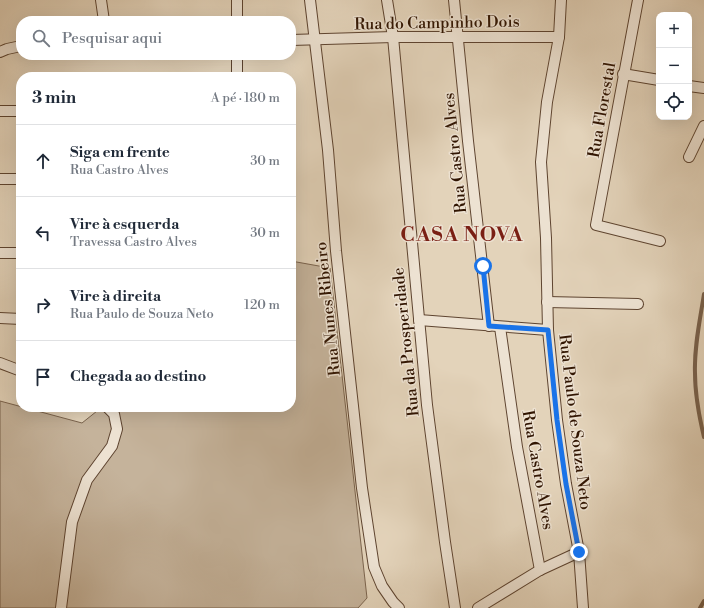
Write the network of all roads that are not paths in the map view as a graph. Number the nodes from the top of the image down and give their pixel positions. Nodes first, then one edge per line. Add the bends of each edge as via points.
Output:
1 (101, 0) edge
2 (237, 0) edge
3 (310, 0) edge
4 (388, 0) edge
5 (454, 0) edge
6 (561, 0) edge
7 (638, 0) edge
8 (103, 16) edge
9 (237, 16) edge
10 (457, 36) junction
11 (393, 37) junction
12 (559, 37) junction
13 (296, 40) edge
14 (315, 40) junction
15 (16, 47) edge
16 (0, 52) edge
17 (237, 60) edge
18 (237, 72) edge
19 (623, 74) junction
20 (656, 80) edge
21 (692, 86) edge
22 (704, 88) edge
23 (16, 110) edge
24 (0, 111) edge
25 (704, 126) edge
26 (688, 157) dead end
27 (0, 179) edge
28 (16, 179) edge
29 (660, 241) dead end
30 (16, 252) edge
31 (0, 253) edge
32 (547, 302) junction
33 (638, 304) dead end
34 (0, 318) edge
35 (16, 319) edge
36 (419, 320) junction
37 (489, 326) junction
38 (500, 327) junction
39 (548, 330) junction
40 (0, 363) edge
41 (16, 369) edge
42 (112, 412) edge
43 (579, 552) junction
44 (540, 570) junction
45 (61, 608) edge
46 (399, 608) edge
47 (455, 608) edge
48 (478, 608) edge
49 (583, 608) edge

1 - 8 street
2 - 9 street
3 - 14 street, Rua Nunes Ribeiro
4 - 11 street, Rua da Prosperidade
5 - 10 street, Rua Castro Alves
6 - 12 street, Rua Paulo de Souza Neto
7 - 19 street, Rua Florestal
10 - 11 street, Rua do Campinho Dois
10 - 12 street, Rua do Campinho Dois
10 - 37 street, Rua Castro Alves
11 - 14 street, Rua do Campinho Dois
11 - 36 street, Rua da Prosperidade
12 - 32 street, Rua Paulo de Souza Neto via 547,102 542,162
13 - 14 street, Rua do Campinho Dois
14 - 46 street, Rua Nunes Ribeiro via 364,504 374,567 382,586
15 - 16 street
17 - 18 street
19 - 20 street
19 - 29 street, Rua Florestal via 596,225
21 - 22 street
23 - 24 street
25 - 26 street
27 - 28 street
30 - 31 street
32 - 33 street
32 - 39 street, Rua Paulo de Souza Neto
34 - 35 street
36 - 37 street
36 - 47 street, Rua da Prosperidade via 427,404
37 - 38 street
38 - 39 street
38 - 44 street, Rua Castro Alves via 517,447
39 - 43 street, Rua Paulo de Souza Neto via 557,420
40 - 41 street
42 - 45 street via 117,429 112,446 87,480 72,522
43 - 44 street
43 - 49 street, Rua Paulo de Souza Neto
44 - 48 street

